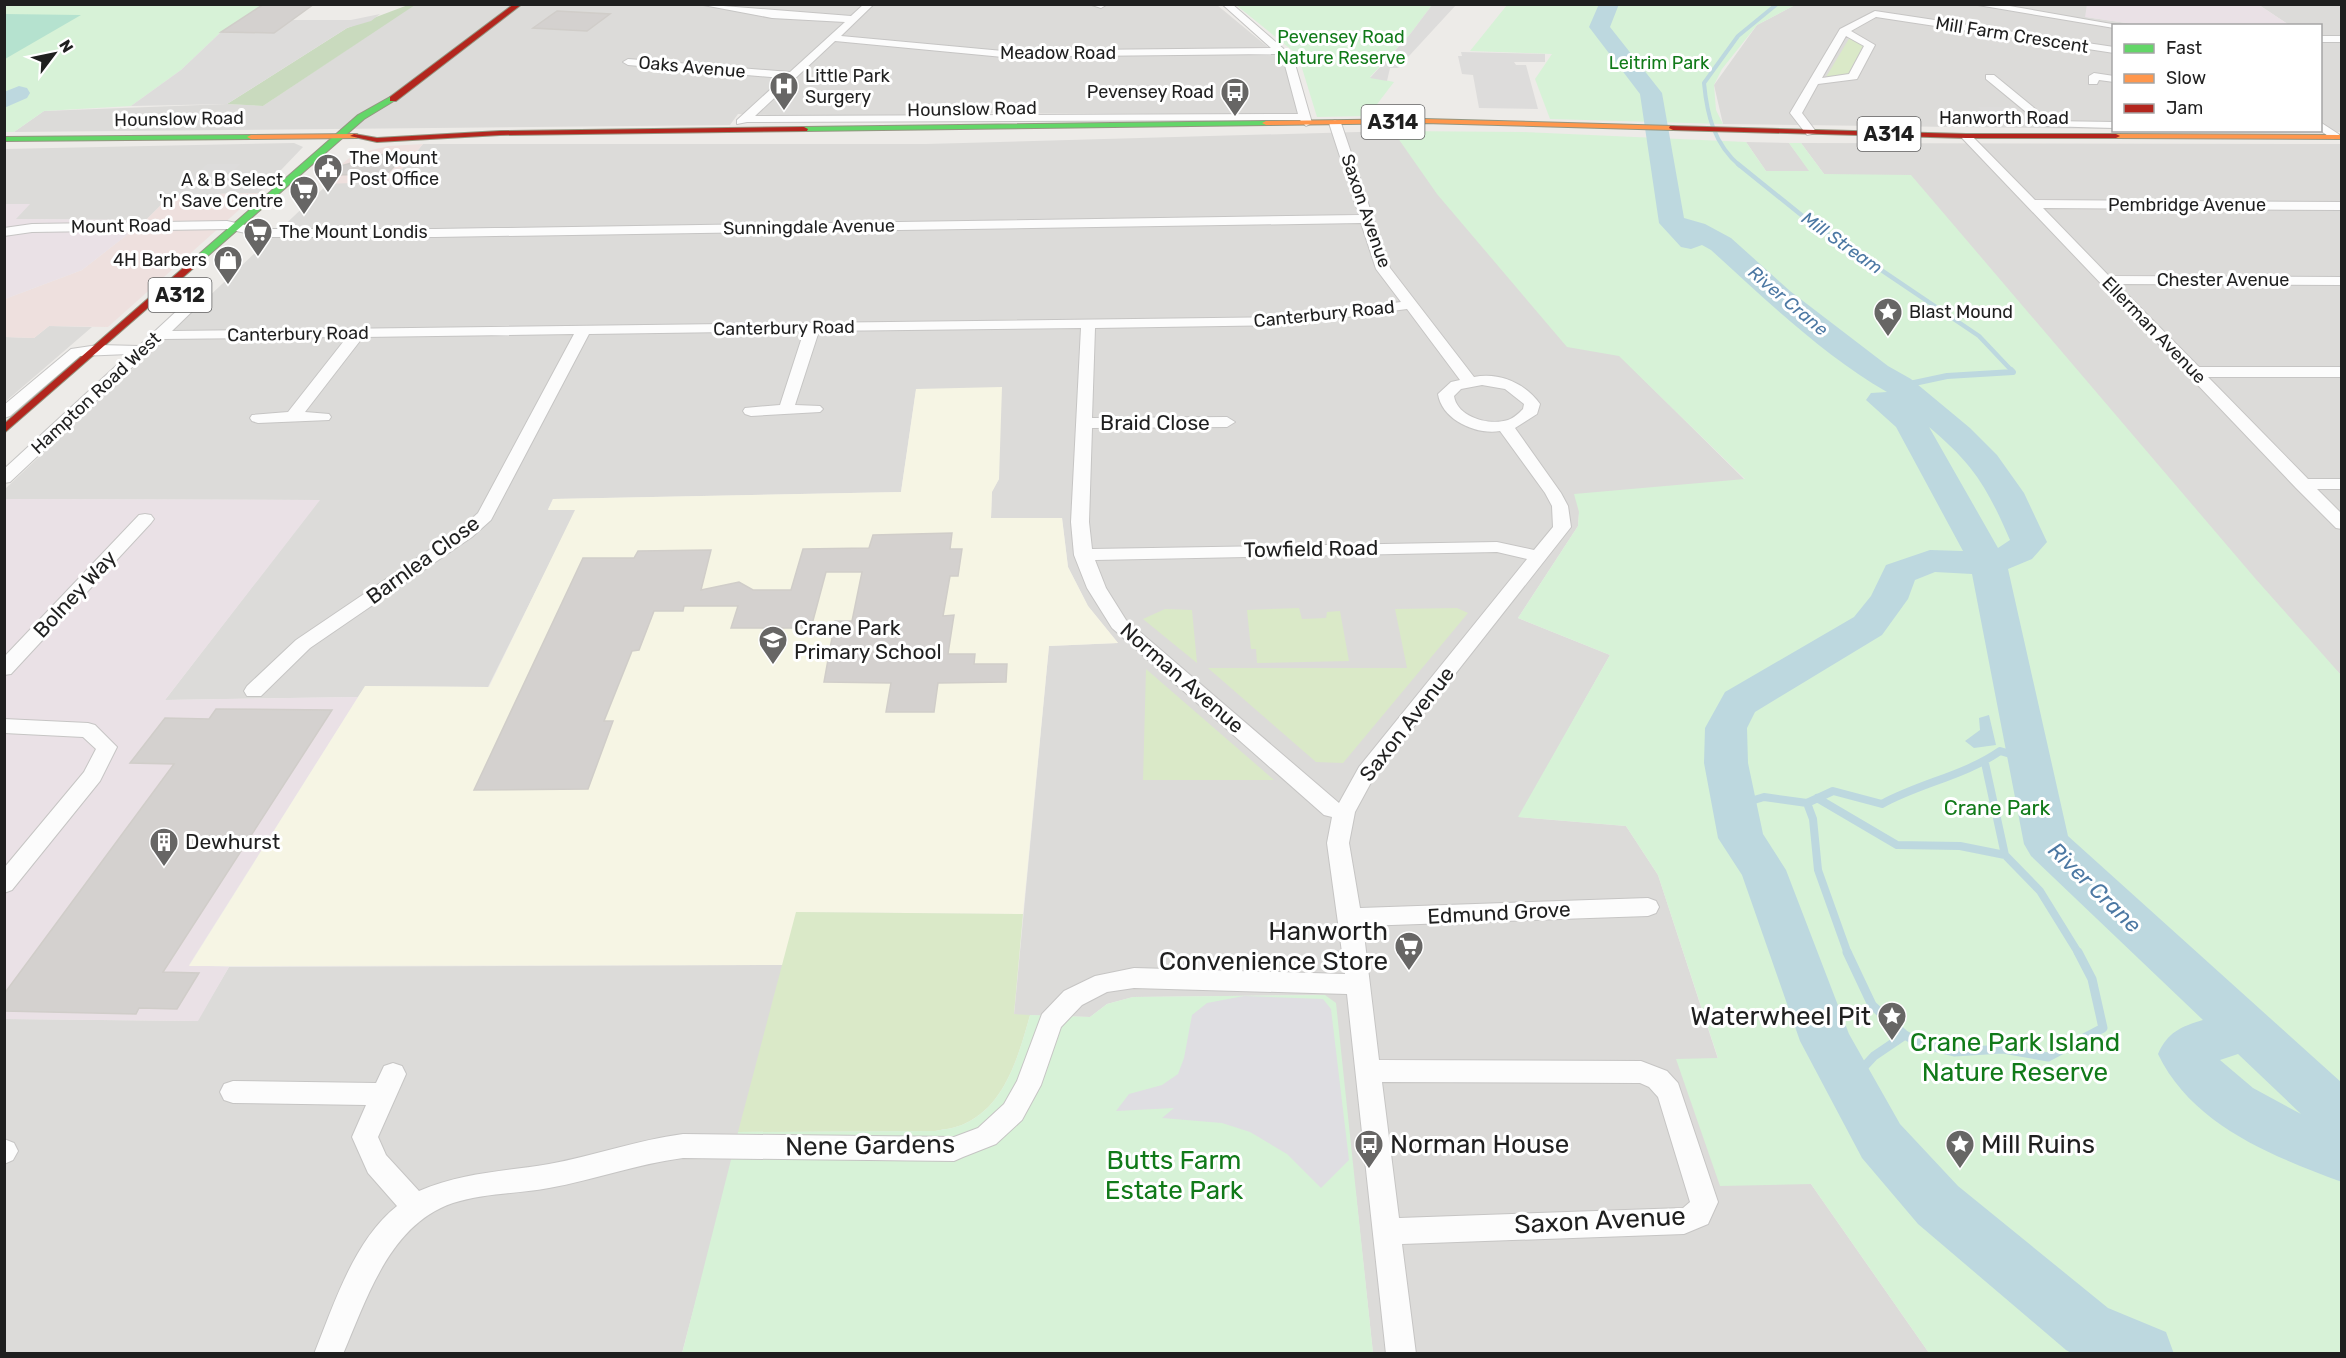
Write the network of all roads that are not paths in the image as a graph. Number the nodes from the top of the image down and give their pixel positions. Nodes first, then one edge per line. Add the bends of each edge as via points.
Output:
1 (519, 4) edge
2 (702, 4) edge
3 (870, 4) edge
4 (1093, 4) edge
5 (1226, 4) edge
6 (1893, 4) edge
7 (1976, 4) edge
8 (1101, 5) edge
9 (2079, 6) edge
10 (1875, 14) junction
11 (853, 19) junction
12 (2076, 19) junction
13 (2112, 25) edge
14 (1844, 31) junction
15 (835, 38) junction
16 (2322, 39) edge
17 (2342, 39) edge
18 (2112, 50) edge
19 (1281, 51) junction
20 (628, 62) dead end
21 (792, 75) junction
22 (1990, 77) dead end
23 (2112, 79) edge
24 (1812, 82) junction
25 (2093, 82) dead end
26 (386, 104) junction
27 (745, 119) junction
28 (1305, 120) junction
29 (1522, 122) joint
30 (1335, 123) junction
31 (2112, 125) edge
32 (2322, 126) edge
33 (733, 129) junction
34 (1811, 133) junction
35 (339, 136) junction
36 (354, 136) junction
37 (1966, 136) junction
38 (2339, 137) edge
39 (4, 139) edge
40 (2032, 204) junction
41 (2342, 206) edge
42 (1366, 219) junction
43 (245, 228) junction
44 (4, 232) edge
45 (2105, 280) junction
46 (2342, 281) edge
47 (192, 284) junction
48 (1409, 305) junction
49 (1088, 324) junction
50 (813, 327) junction
51 (583, 331) junction
52 (358, 333) junction
53 (159, 335) junction
54 (98, 349) junction
55 (118, 349) junction
56 (142, 350) junction
57 (100, 365) dead end
58 (2194, 372) junction
59 (2342, 372) edge
60 (1469, 381) junction
61 (815, 409) dead end
62 (786, 410) junction
63 (751, 411) dead end
64 (4, 413) edge
65 (293, 417) junction
66 (323, 417) dead end
67 (258, 418) dead end
68 (1227, 422) dead end
69 (1084, 423) junction
70 (1505, 426) junction
71 (4, 430) edge
72 (4, 478) edge
73 (2302, 484) junction
74 (2342, 484) edge
75 (145, 519) dead end
76 (2342, 524) edge
77 (1083, 555) junction
78 (1539, 557) junction
79 (4, 669) edge
80 (254, 691) dead end
81 (4, 726) edge
82 (1344, 812) junction
83 (4, 884) edge
84 (1648, 907) dead end
85 (1350, 916) junction
86 (1356, 984) junction
87 (1367, 1071) junction
88 (233, 1092) dead end
89 (416, 1207) junction
90 (1387, 1231) junction
91 (328, 1353) edge
92 (1401, 1353) edge

1 - 26 main road, A312
2 - 11 street via 772,15
3 - 11 street
4 - 8 street
5 - 19 street
6 - 10 street
7 - 12 street
9 - 12 street
10 - 14 street
10 - 18 street, Mill Farm Crescent
11 - 15 street
12 - 13 street
14 - 24 street
14 - 24 street via 1870,45 1853,77
15 - 19 street, Meadow Road via 1003,54
15 - 21 street
16 - 17 street
19 - 28 street via 1288,57
20 - 21 street, Oaks Avenue
21 - 27 street
22 - 31 street, Hanworth Road via 2047,124
23 - 25 street via 2094,76
24 - 34 street via 1796,113
26 - 35 main road, A312 via 361,117
26 - 36 main road, A312
27 - 28 street
27 - 33 street
28 - 30 main road, Hounslow Road / A314
28 - 33 main road, Hounslow Road / A314
29 - 30 main road, Hounslow Road / A314
29 - 34 main road, Hanworth Road / A314
30 - 42 street, Saxon Avenue
32 - 38 street
33 - 36 main road, Hounslow Road / A314 via 377,140
34 - 37 main road, Hanworth Road / A314
35 - 36 main road, Hounslow Road
35 - 39 main road, Hounslow Road
35 - 43 main road, Hampton Road West / A312
36 - 43 main road, Hampton Road West / A312
37 - 38 main road, Hanworth Road / A314
37 - 40 street, Ellerman Avenue
40 - 41 street, Pembridge Avenue
40 - 45 street, Ellerman Avenue
42 - 43 street, Sunningdale Avenue via 435,233 264,233
42 - 48 street, Saxon Avenue via 1383,269
43 - 44 street, Mount Road via 32,228
43 - 47 main road, Hampton Road West / A312
43 - 54 main road, Hampton Road West / A312
45 - 46 street, Chester Avenue
45 - 58 street, Ellerman Avenue
47 - 53 street, Hampton Road West via 203,294
47 - 55 main road, Hampton Road West / A312
48 - 49 street, Canterbury Road via 1287,321
48 - 60 street, Saxon Avenue
49 - 50 street, Canterbury Road
49 - 69 street, Norman Avenue
50 - 51 street, Canterbury Road
50 - 62 street
51 - 52 street, Canterbury Road
51 - 80 street, Barnlea Close via 485,516 303,644
52 - 53 street, Canterbury Road
52 - 65 street
53 - 56 street, Hampton Road West
54 - 55 street
54 - 64 street, Hampton Road West via 76,352
54 - 71 main road, Hampton Road West / A312
55 - 56 street
55 - 57 main road, Hampton Road West / A312
56 - 72 street, Hampton Road West
58 - 59 street
58 - 73 street, Ellerman Avenue
60 - 70 street via 1449,390 1444,397 1450,412 1475,424
60 - 70 street via 1509,385 1528,397 1531,411 1526,418
61 - 62 street
62 - 63 street
65 - 66 street
65 - 67 street
68 - 69 street, Braid Close
69 - 77 street, Norman Avenue via 1080,522
70 - 78 street, Saxon Avenue via 1560,506 1562,527
73 - 74 street
73 - 76 street, Ellerman Avenue
75 - 79 street, Bolney Way
77 - 78 street, Towfield Road via 1497,547
77 - 82 street, Norman Avenue via 1100,597 1119,624 1332,809
78 - 82 street, Saxon Avenue via 1366,772
81 - 83 street via 88,730 107,747 93,776
82 - 85 street, Saxon Avenue via 1338,843
84 - 85 street, Edmund Grove
85 - 86 street, Saxon Avenue
86 - 87 street, Saxon Avenue
86 - 89 street, Nene Gardens via 1134,978 1103,983 1072,998 1051,1021 1028,1085 1013,1112 987,1136 954,1149 657,1148 550,1176 486,1183 448,1192
87 - 90 street, Saxon Avenue
87 - 90 street, Saxon Avenue via 1641,1072 1658,1079 1669,1091 1704,1202 1698,1215 1684,1221
88 - 89 street via 388,1084 365,1137 377,1164
89 - 91 street, Nene Gardens via 393,1227 374,1252
90 - 92 street, Saxon Avenue

